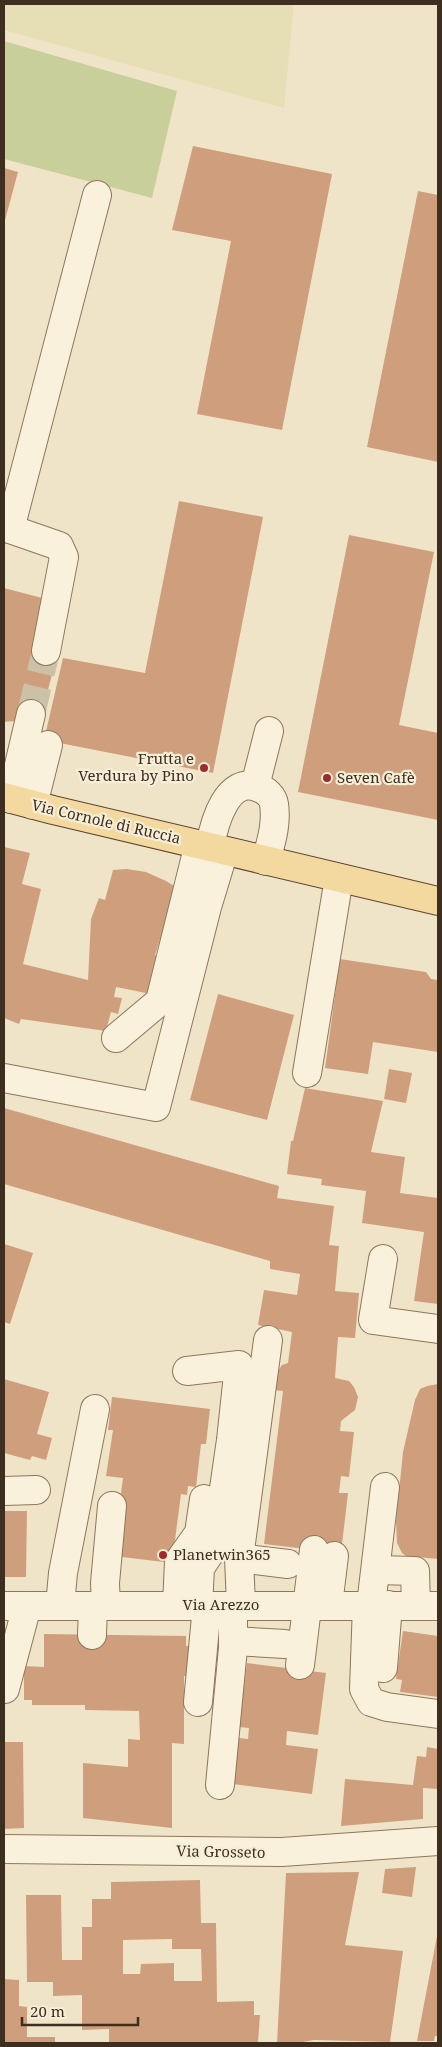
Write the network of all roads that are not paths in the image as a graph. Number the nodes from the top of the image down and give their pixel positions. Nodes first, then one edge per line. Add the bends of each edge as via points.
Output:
1 (97, 195) dead end
2 (7, 528) edge
3 (46, 651) tunnel mouth
4 (31, 714) tunnel mouth
5 (269, 731) dead end
6 (48, 745) dead end
7 (255, 786) junction
8 (16, 800) edge
9 (211, 847) junction
10 (266, 861) junction
11 (339, 878) junction
12 (438, 901) edge
13 (116, 1038) dead end
14 (307, 1073) dead end
15 (4, 1078) edge
16 (383, 1259) dead end
17 (438, 1329) edge
18 (268, 1340) dead end
19 (187, 1371) dead end
20 (95, 1410) dead end
21 (208, 1466) dead end
22 (385, 1487) dead end
23 (36, 1490) dead end
24 (4, 1491) edge
25 (112, 1506) dead end
26 (324, 1553) dead end
27 (239, 1558) junction
28 (288, 1564) dead end
29 (376, 1570) junction
30 (318, 1605) junction
31 (375, 1605) junction
32 (60, 1606) junction
33 (99, 1606) junction
34 (211, 1606) junction
35 (427, 1606) edge
36 (10, 1607) edge
37 (92, 1635) dead end
38 (233, 1641) junction
39 (383, 1668) dead end
40 (5, 1689) dead end
41 (198, 1702) dead end
42 (438, 1714) edge
43 (220, 1785) dead end
44 (438, 1841) edge
45 (4, 1849) edge

1 - 2 street
2 - 3 street via 59,546 64,557
4 - 8 street
5 - 7 street
6 - 8 street
7 - 9 street via 244,786 231,794 214,822
7 - 10 street via 265,790 274,801 275,823
8 - 9 main road, Via Cornole di Ruccia
9 - 10 main road, Via Cornole di Ruccia
9 - 13 street via 160,1001
9 - 15 street via 207,907 156,1107
10 - 11 main road, Via Cornole di Ruccia
11 - 12 main road, Via Cornole di Ruccia
11 - 14 street
16 - 17 street via 373,1320
18 - 27 street
19 - 34 street via 239,1365 216,1544 200,1568
20 - 32 street via 63,1573
21 - 34 street via 200,1533 179,1562
22 - 29 street
23 - 24 street
25 - 33 street via 105,1583
26 - 30 street
27 - 28 street
27 - 34 street
29 - 31 street
29 - 35 street via 416,1571
30 - 31 street, Via Arezzo
30 - 34 street, Via Arezzo
30 - 38 street via 293,1654
31 - 35 street, Via Arezzo
31 - 39 street
31 - 42 street via 364,1689 371,1702
32 - 33 street, Via Arezzo
32 - 36 street, Via Arezzo
33 - 34 street, Via Arezzo
33 - 37 street
34 - 38 street
34 - 41 street
36 - 40 street
38 - 43 street
44 - 45 street, Via Grosseto via 282,1852

